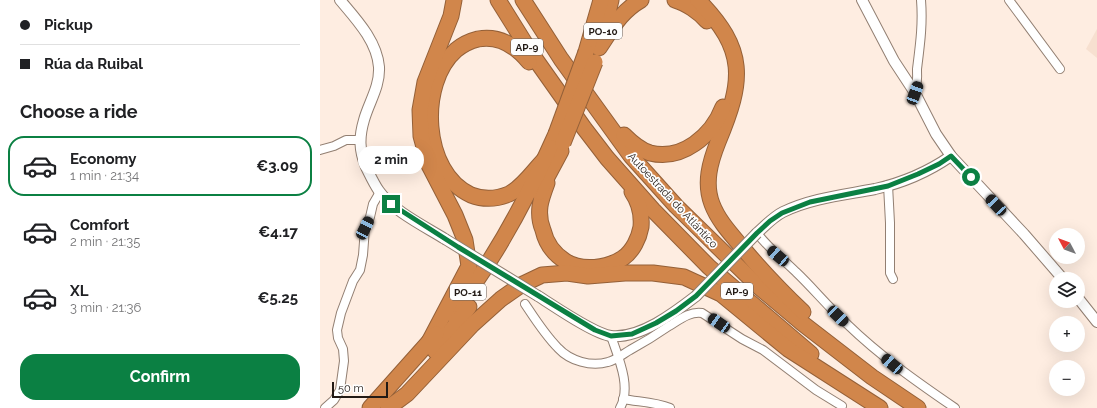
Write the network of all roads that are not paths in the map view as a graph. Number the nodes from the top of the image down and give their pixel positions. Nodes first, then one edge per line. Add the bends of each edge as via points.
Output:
1 (340, 0) edge
2 (454, 0) edge
3 (498, 0) edge
4 (523, 0) edge
5 (532, 0) edge
6 (596, 0) edge
7 (601, 0) edge
8 (611, 0) edge
9 (641, 0) edge
10 (675, 0) edge
11 (698, 0) edge
12 (862, 0) edge
13 (921, 0) edge
14 (1009, 0) edge
15 (593, 50) junction
16 (561, 59) junction
17 (1060, 69) dead end
18 (558, 92) junction
19 (915, 93) junction
20 (360, 140) junction
21 (560, 143) junction
22 (320, 150) edge
23 (951, 156) junction
24 (607, 158) junction
25 (544, 160) junction
26 (888, 186) junction
27 (380, 192) junction
28 (757, 233) junction
29 (1057, 272) edge
30 (893, 279) dead end
31 (525, 304) dead end
32 (1085, 307) edge
33 (1097, 322) edge
34 (611, 336) junction
35 (429, 342) junction
36 (618, 358) junction
37 (872, 378) junction
38 (623, 399) junction
39 (842, 406) dead end
40 (325, 408) edge
41 (370, 408) edge
42 (384, 408) edge
43 (388, 408) edge
44 (620, 408) edge
45 (670, 408) edge
46 (880, 408) edge
47 (884, 408) edge
48 (918, 408) edge
49 (955, 408) edge

1 - 20 street via 372,43 379,68 378,82 364,119
2 - 35 highway via 451,16 425,82 420,110 421,136 429,165 465,240 469,266
3 - 18 highway, Autoestrada do Atlántico / AP-9
4 - 16 highway, Autoestrada do Atlántico / AP-9
5 - 16 highway
6 - 15 highway
7 - 15 highway, PO-10
8 - 15 highway, PO-10
9 - 15 highway via 622,14
10 - 16 highway via 696,11 712,26 723,48 729,75 723,109 715,124 694,144 682,151 662,154 649,153 639,148
11 - 37 highway via 720,24 730,41 736,62 737,82 734,100 708,172 709,192 717,214 724,226 786,296
12 - 19 street via 894,61
13 - 19 street via 922,31
14 - 17 street
15 - 21 highway, PO-11, bridge
16 - 37 highway, Autoestrada do Atlántico / AP-9 via 631,156 676,206 759,287
18 - 24 highway, Autoestrada do Atlántico / AP-9
18 - 25 highway via 513,45 500,39 486,37 461,46 450,56 442,68 432,99 431,126 439,160 454,184 465,192 477,197 500,198 521,185
19 - 23 street via 936,134
20 - 22 street via 346,140
20 - 27 street via 364,162
21 - 24 highway via 540,207 540,223 545,239 554,253 579,267 610,264 624,257 640,234 640,208
21 - 25 highway, PO-11
21 - 42 highway, PO-11 via 515,236 496,267 439,347
23 - 26 street via 939,164
23 - 29 street
24 - 47 highway, Autoestrada do Atlántico / AP-9 via 709,267 811,354
25 - 35 highway, PO-11 via 488,262 467,295
26 - 28 street via 810,202 782,213
26 - 30 street via 890,273
27 - 34 street, bridge via 391,204 445,239 595,330
27 - 40 street via 365,228 360,270 353,281 337,330 344,361 340,390
28 - 34 street, bridge via 696,296 663,319 632,334
28 - 49 street via 769,249 892,364
31 - 36 street via 546,334 566,356 594,364
32 - 33 street
34 - 36 street
35 - 41 highway, PO-11
36 - 38 street via 623,378
36 - 39 street via 687,316 696,312 702,313 763,350
37 - 48 highway, Autoestrada do Atlántico / AP-9
38 - 44 street
38 - 45 street
43 - 46 highway via 407,394 472,324 501,299 520,285 542,275 567,273 588,276 653,273 684,277 721,294 788,349

